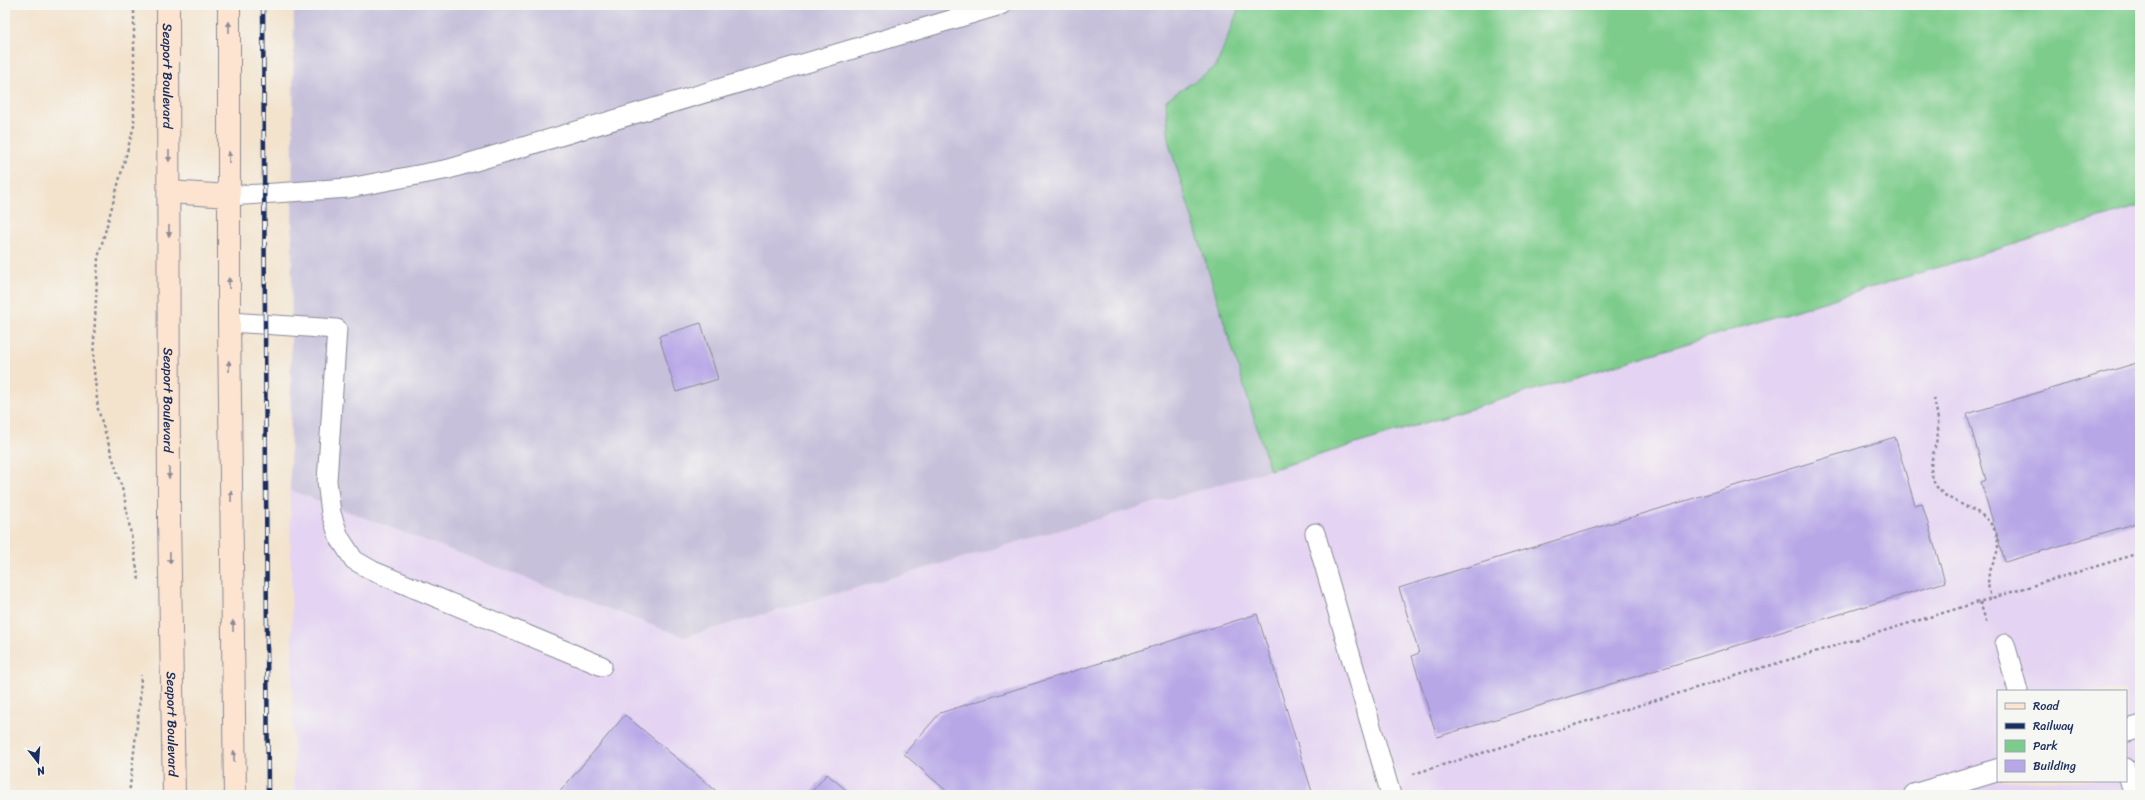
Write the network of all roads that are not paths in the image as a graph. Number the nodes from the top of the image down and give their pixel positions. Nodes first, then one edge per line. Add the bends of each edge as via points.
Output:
1 (168, 5) edge
2 (229, 5) edge
3 (1001, 5) edge
4 (169, 192) junction
5 (229, 196) junction
6 (229, 322) junction
7 (1315, 533) dead end
8 (2005, 644) dead end
9 (602, 666) dead end
10 (2018, 690) edge
11 (2140, 727) edge
12 (2127, 731) edge
13 (1997, 770) edge
14 (2127, 771) edge
15 (1389, 789) edge
16 (174, 795) edge
17 (234, 795) edge
18 (1915, 795) edge
19 (2134, 795) edge

1 -> 4 main road, Seaport Boulevard
5 -> 2 main road
3 - 5 lane via 449,169 349,188
4 - 5 main road
4 -> 16 main road, Seaport Boulevard via 169,520
6 -> 5 main road
6 - 9 lane via 337,329 327,481 331,513 339,537 354,560 373,571
17 -> 6 main road
7 - 15 lane
8 - 10 lane
11 - 12 street
13 - 18 street
14 - 19 lane

